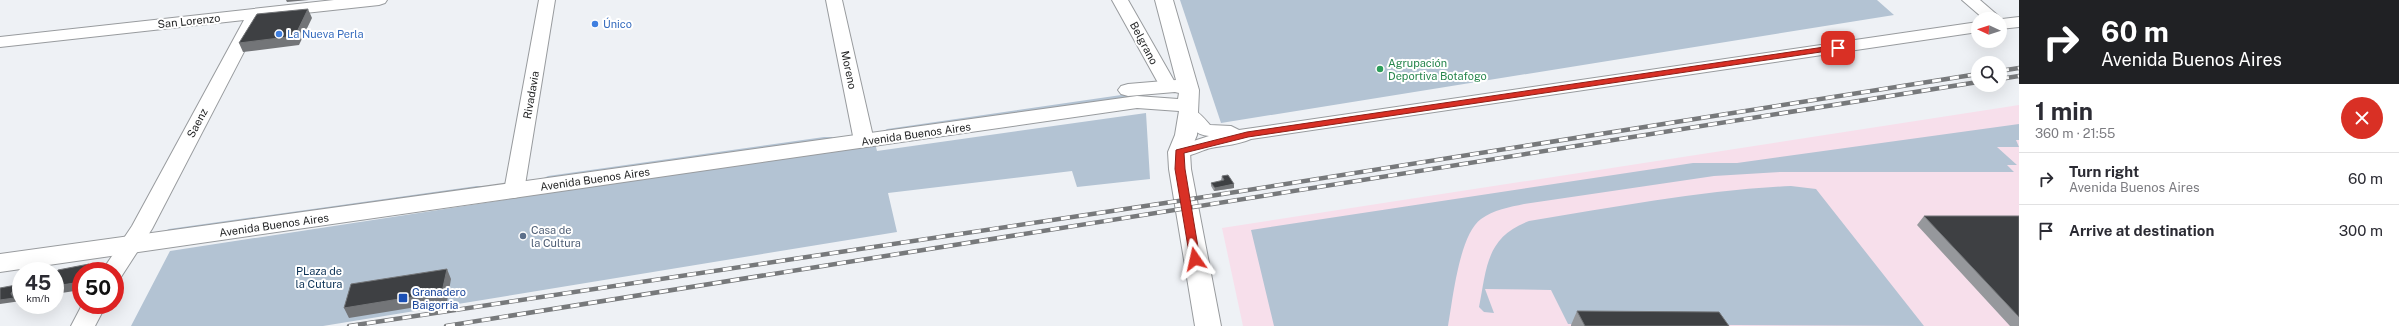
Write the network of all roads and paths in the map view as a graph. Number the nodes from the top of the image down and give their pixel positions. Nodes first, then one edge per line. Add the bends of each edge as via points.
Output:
1 (379, 0) edge
2 (547, 0) edge
3 (834, 0) edge
4 (1120, 0) edge
5 (1164, 0) edge
6 (1970, 0) edge
7 (260, 7) edge
8 (1985, 12) edge
9 (2019, 22) edge
10 (2007, 23) edge
11 (1971, 28) edge
12 (0, 42) edge
13 (1180, 99) junction
14 (863, 134) junction
15 (1247, 134) junction
16 (1179, 152) junction
17 (516, 183) junction
18 (135, 237) junction
19 (0, 248) edge
20 (119, 262) edge
21 (0, 263) edge
22 (89, 314) edge
23 (83, 326) edge
24 (1208, 326) edge

1 - 7 street, San Lorenzo
2 - 17 street, Rivadavia
3 - 14 street, Moreno
4 - 13 street, Belgrano
5 - 13 main road via 1182,68
6 - 8 street
7 - 12 street, San Lorenzo
7 - 18 street, Saenz
9 - 10 street
11 - 15 street
13 - 14 main road, Avenida Buenos Aires
13 - 15 street via 1204,130
13 - 16 main road via 1186,135
14 - 17 main road, Avenida Buenos Aires
15 - 16 street
16 - 24 main road via 1186,208
17 - 18 main road, Avenida Buenos Aires
18 - 19 main road, Avenida Buenos Aires
18 - 20 street, Saenz
18 - 21 main road, Avenida Buenos Aires
22 - 23 street

